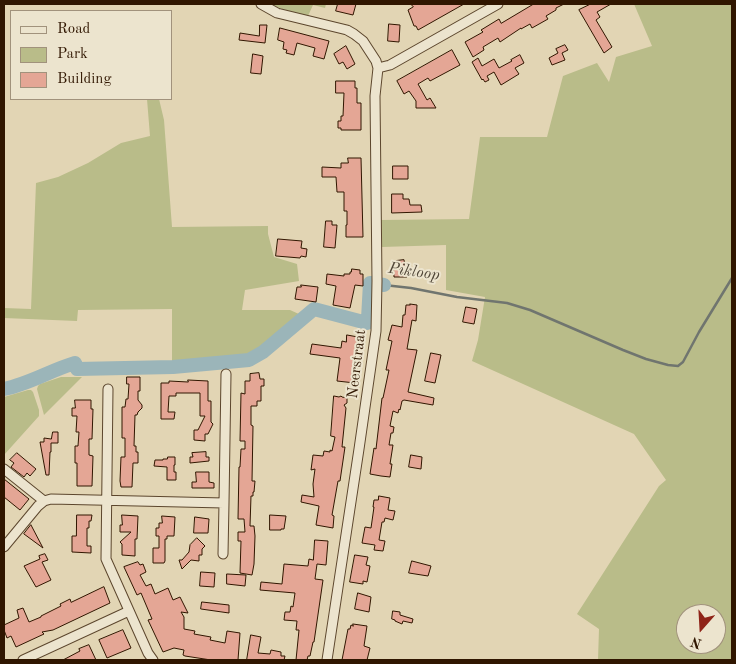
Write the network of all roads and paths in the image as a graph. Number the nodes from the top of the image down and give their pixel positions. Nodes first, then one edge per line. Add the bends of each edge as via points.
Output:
1 (261, 4) edge
2 (498, 4) edge
3 (378, 68) junction
4 (226, 374) dead end
5 (108, 390) dead end
6 (4, 470) edge
7 (106, 500) junction
8 (44, 501) junction
9 (224, 503) junction
10 (4, 547) edge
11 (223, 554) dead end
12 (129, 611) junction
13 (24, 660) edge
14 (153, 660) edge
15 (327, 660) edge

1 - 3 street via 277,14 347,30 363,42
2 - 3 street via 390,65
3 - 15 street, Neerstraat via 375,96 377,284 374,341
4 - 9 street
5 - 7 street
6 - 8 street
7 - 8 street
7 - 9 street
7 - 12 street via 106,558
8 - 10 street
9 - 11 street
12 - 13 street
12 - 14 street

